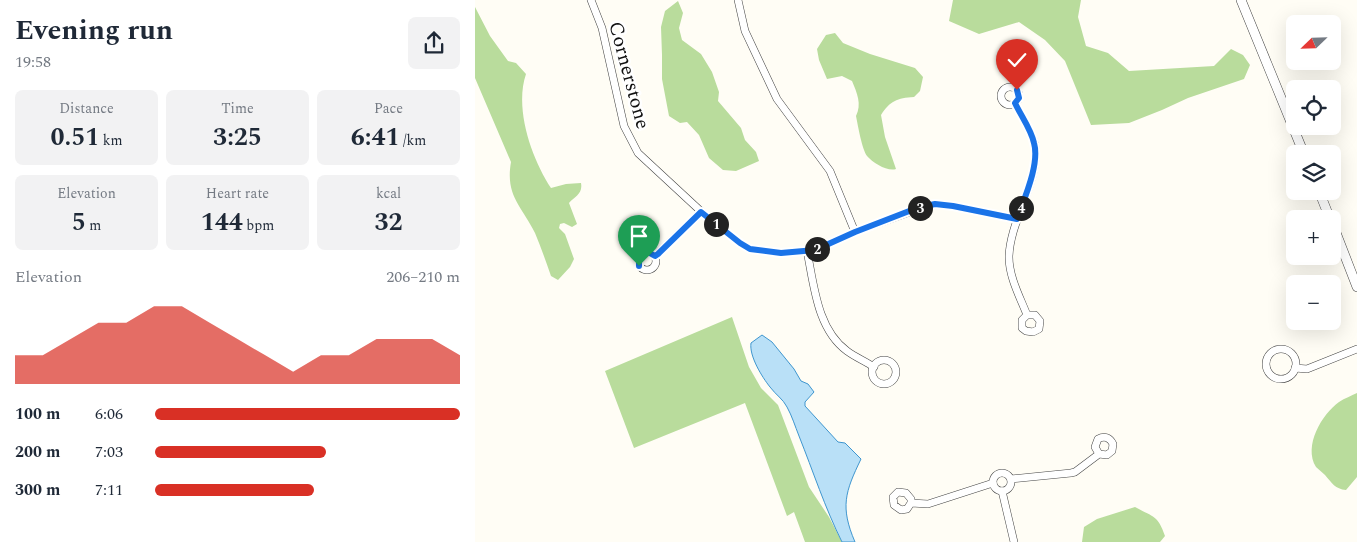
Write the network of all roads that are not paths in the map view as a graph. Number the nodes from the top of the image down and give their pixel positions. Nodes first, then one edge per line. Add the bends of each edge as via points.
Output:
1 (591, 0) edge
2 (738, 0) edge
3 (1241, 0) edge
4 (1015, 103) dead end
5 (1299, 145) edge
6 (701, 212) junction
7 (1017, 219) junction
8 (855, 232) junction
9 (1341, 242) edge
10 (807, 252) junction
11 (655, 256) dead end
12 (1354, 270) edge
13 (1357, 287) edge
14 (1027, 315) dead end
15 (1357, 349) edge
16 (874, 366) dead end
17 (1295, 368) junction
18 (1099, 454) dead end
19 (1011, 479) junction
20 (993, 483) junction
21 (1002, 491) junction
22 (911, 503) dead end
23 (1014, 542) edge

1 - 6 street, Cornerstone via 602,28 628,137 638,153
2 - 8 street via 745,31 777,99 830,171
3 - 5 street
4 - 7 street via 1035,143 1028,188
6 - 10 street, Cornerstone via 750,249
6 - 11 street
7 - 8 street, Cornerstone via 935,204
7 - 14 street via 1009,256 1012,277
8 - 10 street, Cornerstone
9 - 12 street
10 - 16 street via 820,310 833,337 846,351
12 - 13 street
15 - 17 street via 1307,369
17 - 17 street via 1291,375 1277,378 1266,367 1268,357 1277,349 1289,351 1295,358
18 - 19 street via 1071,473
19 - 20 street via 1001,472
19 - 21 street via 1010,488
20 - 21 street
20 - 22 street via 929,504
21 - 23 street

